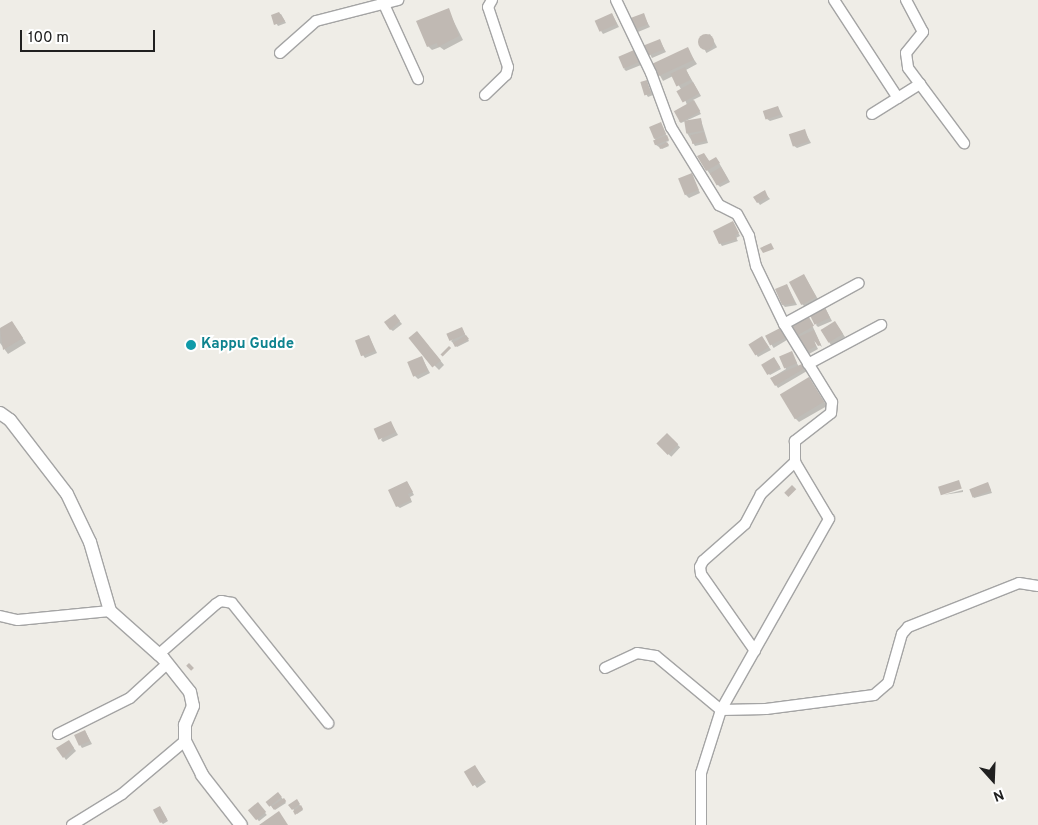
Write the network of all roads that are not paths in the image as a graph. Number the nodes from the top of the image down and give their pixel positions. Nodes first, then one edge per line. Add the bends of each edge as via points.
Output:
1 (398, 0) edge
2 (616, 0) edge
3 (834, 0) edge
4 (906, 0) edge
5 (489, 1) edge
6 (383, 2) edge
7 (280, 53) dead end
8 (418, 79) dead end
9 (920, 84) junction
10 (485, 95) dead end
11 (898, 98) junction
12 (872, 114) dead end
13 (964, 143) dead end
14 (859, 283) dead end
15 (784, 324) junction
16 (881, 325) dead end
17 (808, 364) junction
18 (0, 413) edge
19 (795, 462) junction
20 (1038, 586) edge
21 (110, 610) junction
22 (0, 616) edge
23 (755, 651) junction
24 (163, 659) junction
25 (605, 668) dead end
26 (721, 710) junction
27 (328, 723) dead end
28 (58, 734) dead end
29 (185, 741) junction
30 (72, 825) edge
31 (241, 825) edge
32 (701, 825) edge

1 - 6 street
2 - 15 street via 651,73 671,127 718,204 737,214 749,236 756,266
3 - 11 street
4 - 9 street via 922,26 921,36 906,53 908,68
5 - 10 street via 508,67 506,75
6 - 7 street via 316,22
6 - 8 street
9 - 11 street
9 - 13 street
11 - 12 street
14 - 15 street
15 - 17 street
16 - 17 street
17 - 19 street via 832,402 831,413 795,441
18 - 21 street via 10,420 67,494 90,542
19 - 23 street via 829,519
19 - 23 street via 761,494 744,524 700,567 701,574
20 - 26 street via 1019,583 908,627 902,634 888,683 874,695 766,709
21 - 22 street via 18,620
21 - 24 street
23 - 26 street
24 - 27 street via 216,604 221,601 232,603
24 - 28 street via 130,698
24 - 29 street via 190,692 193,706 185,724
25 - 26 street via 637,653 652,654
26 - 32 street via 701,773
29 - 30 street via 122,794
29 - 31 street via 202,775

